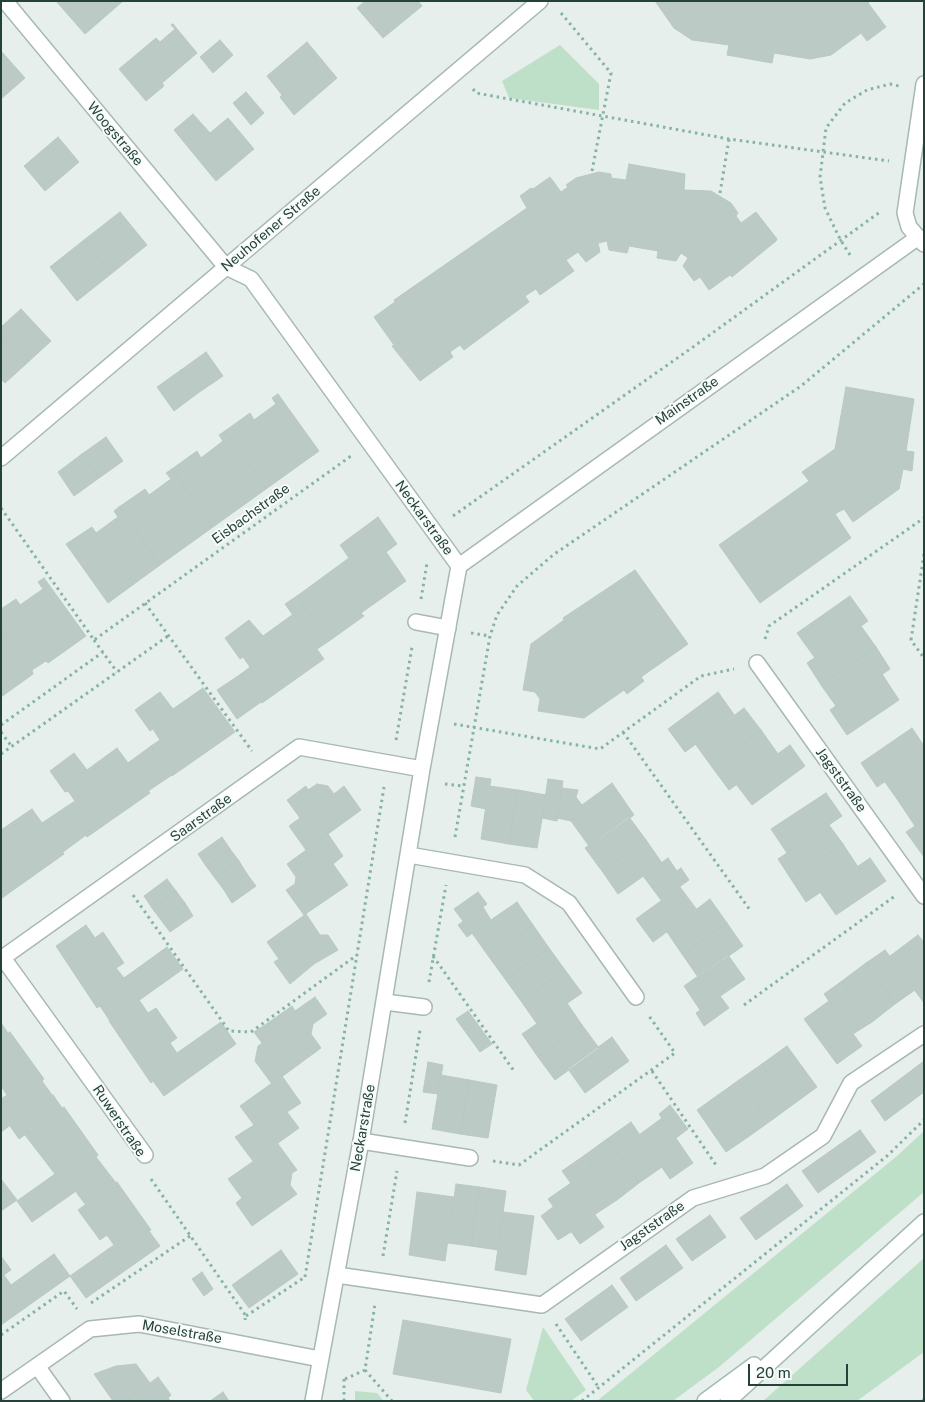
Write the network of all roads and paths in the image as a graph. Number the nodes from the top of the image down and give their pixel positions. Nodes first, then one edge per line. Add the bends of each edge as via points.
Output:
1 (5, 1) edge
2 (540, 1) edge
3 (556, 7) dead end
4 (458, 71) junction
5 (923, 87) edge
6 (602, 116) junction
7 (729, 139) junction
8 (822, 152) junction
9 (911, 165) junction
10 (592, 172) dead end
11 (720, 193) dead end
12 (905, 213) junction
13 (840, 239) junction
14 (920, 241) edge
15 (226, 267) junction
16 (864, 276) junction
17 (924, 284) edge
18 (370, 442) junction
19 (1, 458) edge
20 (1, 508) edge
21 (924, 518) edge
22 (433, 530) junction
23 (924, 554) edge
24 (459, 566) junction
25 (145, 604) junction
26 (416, 622) junction
27 (448, 628) junction
28 (168, 636) junction
29 (94, 640) junction
30 (103, 652) junction
31 (924, 658) edge
32 (757, 663) junction
33 (117, 672) junction
34 (431, 720) junction
35 (1, 725) edge
36 (474, 727) junction
37 (1, 732) edge
38 (623, 732) junction
39 (12, 747) junction
40 (1, 754) edge
41 (388, 763) junction
42 (422, 769) junction
43 (266, 771) junction
44 (409, 855) junction
45 (450, 861) junction
46 (120, 876) junction
47 (914, 883) junction
48 (924, 896) edge
49 (750, 910) dead end
50 (357, 955) junction
51 (433, 956) junction
52 (2, 959) edge
53 (636, 997) joint
54 (385, 1002) junction
55 (744, 1005) dead end
56 (424, 1007) junction
57 (924, 1034) edge
58 (652, 1070) junction
59 (514, 1071) dead end
60 (924, 1120) edge
61 (361, 1141) junction
62 (401, 1147) junction
63 (145, 1155) joint
64 (470, 1158) joint
65 (730, 1185) junction
66 (924, 1222) edge
67 (190, 1236) junction
68 (337, 1275) junction
69 (378, 1281) junction
70 (542, 1304) junction
71 (78, 1312) junction
72 (246, 1316) junction
73 (808, 1326) junction
74 (90, 1328) junction
75 (1, 1335) edge
76 (239, 1342) junction
77 (320, 1359) junction
78 (37, 1366) junction
79 (365, 1370) junction
80 (344, 1379) dead end
81 (599, 1388) junction
82 (1, 1391) edge
83 (62, 1401) edge
84 (313, 1401) edge
85 (392, 1401) edge
86 (582, 1401) edge
87 (705, 1401) edge
88 (728, 1401) edge

1 - 15 street, Woogstraße
2 - 4 street, Neuhofener Straße
3 - 6 path via 611,73
4 - 6 path via 476,93
4 - 15 street, Neuhofener Straße
5 - 8 path via 890,84 866,90 845,103 826,128
5 - 9 street
6 - 7 path
6 - 10 path
7 - 8 path
7 - 11 path
8 - 9 path
8 - 13 path via 820,177 825,208
9 - 12 street
12 - 13 path via 883,210
12 - 14 street via 909,228
13 - 16 path
13 - 22 path
14 - 16 street, Mainstraße
15 - 18 street, Neckarstraße via 251,279
15 - 19 street, Neuhofener Straße
16 - 24 street, Mainstraße
17 - 36 path via 801,386 576,539 517,586 497,615 490,636
18 - 22 street, Neckarstraße
18 - 25 path, Eisbachstraße
20 - 29 path
21 - 32 path via 769,626
22 - 24 street, Neckarstraße
22 - 26 path
23 - 31 path via 911,640
24 - 27 street, Neckarstraße
25 - 28 path
25 - 29 path, Eisbachstraße
26 - 27 street
26 - 41 path via 396,743
27 - 34 street, Neckarstraße
28 - 33 path
28 - 43 path
29 - 30 path
30 - 33 path
30 - 35 path
32 - 38 path via 701,676
32 - 47 street, Jagststraße
33 - 39 path
34 - 36 path
34 - 42 street, Neckarstraße
36 - 38 path via 600,748
36 - 45 path
37 - 39 path
38 - 49 path
39 - 40 path
41 - 42 street, Saarstraße
41 - 43 street, Saarstraße via 299,748
41 - 50 path
42 - 44 street, Neckarstraße
43 - 46 street, Saarstraße
44 - 45 street
44 - 54 street, Neckarstraße
45 - 51 path
45 - 53 street via 526,874 569,903
46 - 50 path via 229,1031 251,1032
46 - 52 street, Saarstraße
47 - 48 street, Jagststraße
47 - 55 path
50 - 72 path via 305,1277
51 - 56 path
51 - 59 path
52 - 63 street, Ruwerstraße
53 - 58 path via 675,1053
54 - 56 street
54 - 61 street, Neckarstraße
56 - 62 path
57 - 65 street, Jagststraße via 852,1083 823,1136 765,1176
58 - 64 path via 519,1165
58 - 65 path
60 - 81 path via 887,1156
61 - 62 street
61 - 68 street, Neckarstraße
62 - 64 street
62 - 69 path
63 - 67 path, Ruwerstraße via 152,1182
65 - 70 street, Jagststraße via 693,1198
66 - 73 street
67 - 71 path
67 - 72 path, Ruwerstraße
68 - 69 street
68 - 77 street, Neckarstraße
69 - 70 street
69 - 79 path
70 - 81 path
71 - 74 path
71 - 75 path via 64,1291
72 - 76 path
73 - 87 street
73 - 88 street
74 - 76 street, Moselstraße via 139,1324
74 - 78 street
76 - 77 street, Moselstraße
77 - 84 street, Neckarstraße
78 - 82 street
78 - 83 street
79 - 80 path
79 - 85 path
81 - 86 path

